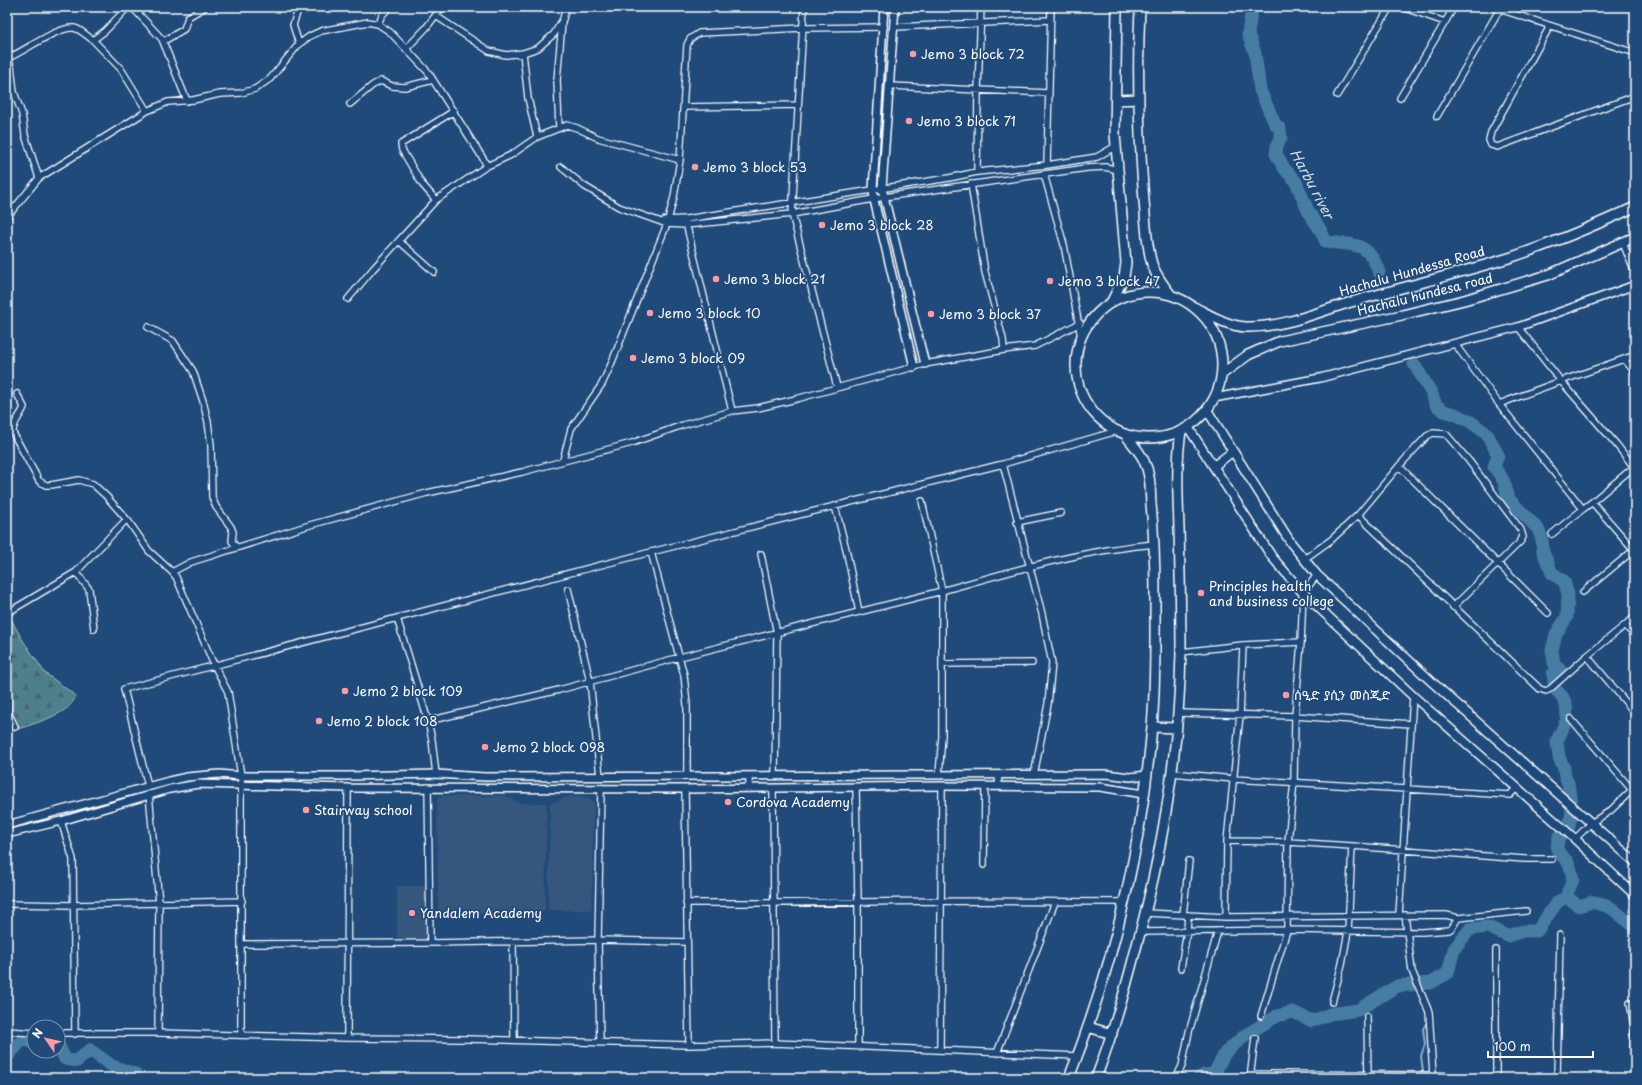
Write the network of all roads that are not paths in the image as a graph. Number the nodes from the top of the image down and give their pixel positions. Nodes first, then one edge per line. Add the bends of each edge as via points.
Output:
1 (128, 7) edge
2 (132, 7) edge
3 (206, 7) edge
4 (299, 7) edge
5 (390, 7) edge
6 (442, 7) edge
7 (566, 7) edge
8 (804, 7) edge
9 (884, 7) edge
10 (895, 7) edge
11 (981, 7) edge
12 (1051, 7) edge
13 (1117, 7) edge
14 (1140, 7) edge
15 (1390, 7) edge
16 (1402, 7) edge
17 (1454, 7) edge
18 (1493, 7) edge
19 (1501, 8) edge
20 (436, 16) junction
21 (563, 19) junction
22 (1050, 20) junction
23 (980, 22) junction
24 (1445, 22) junction
25 (378, 24) junction
26 (1550, 26) junction
27 (884, 27) junction
28 (803, 28) junction
29 (894, 28) junction
30 (93, 40) junction
31 (164, 41) junction
32 (299, 44) junction
33 (407, 48) junction
34 (883, 52) junction
35 (893, 52) junction
36 (523, 53) junction
37 (1635, 53) edge
38 (7, 57) edge
39 (433, 80) junction
40 (890, 86) junction
41 (978, 90) junction
42 (14, 92) junction
43 (1048, 93) junction
44 (1337, 95) dead end
45 (7, 96) edge
46 (1635, 96) edge
47 (1139, 98) junction
48 (1400, 98) dead end
49 (1116, 100) junction
50 (187, 101) junction
51 (350, 104) dead end
52 (798, 106) junction
53 (684, 107) junction
54 (147, 111) junction
55 (454, 111) junction
56 (1437, 116) dead end
57 (558, 128) junction
58 (537, 137) junction
59 (1116, 146) junction
60 (680, 160) junction
61 (1047, 165) junction
62 (487, 166) junction
63 (561, 167) dead end
64 (1018, 169) junction
65 (1118, 170) junction
66 (977, 172) junction
67 (1044, 174) junction
68 (1019, 177) junction
69 (39, 178) junction
70 (950, 178) junction
71 (971, 184) junction
72 (882, 188) junction
73 (951, 188) junction
74 (873, 189) junction
75 (884, 197) junction
76 (436, 200) junction
77 (874, 200) junction
78 (792, 202) junction
79 (1635, 207) edge
80 (792, 214) junction
81 (7, 217) edge
82 (665, 222) junction
83 (686, 222) junction
84 (1635, 237) edge
85 (398, 241) junction
86 (1623, 243) junction
87 (434, 272) dead end
88 (1635, 273) edge
89 (1635, 285) edge
90 (1171, 295) junction
91 (348, 299) dead end
92 (1111, 303) junction
93 (1194, 306) junction
94 (1080, 323) junction
95 (148, 327) dead end
96 (1518, 327) junction
97 (1082, 337) junction
98 (1455, 344) junction
99 (1004, 350) junction
100 (1635, 355) edge
101 (1624, 359) junction
102 (925, 364) junction
103 (914, 367) junction
104 (1635, 372) edge
105 (1222, 374) junction
106 (1561, 381) junction
107 (837, 387) junction
108 (18, 394) dead end
109 (1214, 398) junction
110 (1499, 404) junction
111 (1206, 410) junction
112 (732, 411) junction
113 (1185, 429) junction
114 (1121, 433) junction
115 (1232, 452) junction
116 (563, 460) junction
117 (1003, 464) junction
118 (1214, 466) junction
119 (1399, 466) junction
120 (1634, 467) edge
121 (922, 501) dead end
122 (1592, 502) junction
123 (834, 506) junction
124 (1584, 509) junction
125 (1061, 513) dead end
126 (1358, 516) junction
127 (126, 520) junction
128 (1017, 522) junction
129 (1552, 534) dead end
130 (1154, 544) junction
131 (236, 547) junction
132 (1635, 550) edge
133 (651, 552) junction
134 (761, 554) dead end
135 (1303, 560) junction
136 (1497, 563) junction
137 (1029, 566) junction
138 (76, 572) junction
139 (172, 572) junction
140 (1317, 575) junction
141 (568, 589) dead end
142 (942, 591) junction
143 (1583, 592) dead end
144 (1303, 593) junction
145 (1453, 607) junction
146 (859, 612) junction
147 (7, 613) edge
148 (1548, 613) dead end
149 (1635, 617) edge
150 (398, 618) junction
151 (1625, 625) junction
152 (94, 629) dead end
153 (777, 634) junction
154 (1635, 636) edge
155 (1301, 642) junction
156 (1243, 645) junction
157 (1181, 652) junction
158 (1587, 656) junction
159 (680, 657) junction
160 (1032, 663) dead end
161 (942, 664) junction
162 (214, 665) junction
163 (590, 681) junction
164 (1413, 696) junction
165 (7, 710) edge
166 (1179, 713) junction
167 (1635, 714) edge
168 (1240, 715) junction
169 (1295, 716) junction
170 (1571, 719) dead end
171 (428, 721) junction
172 (1411, 724) junction
173 (15, 727) dead end
174 (1152, 727) junction
175 (1176, 728) junction
176 (1173, 773) junction
177 (436, 774) junction
178 (775, 775) junction
179 (939, 775) junction
180 (998, 775) junction
181 (1034, 775) junction
182 (1147, 775) junction
183 (241, 776) junction
184 (600, 776) junction
185 (687, 776) junction
186 (749, 776) junction
187 (485, 777) junction
188 (1234, 779) junction
189 (1294, 782) junction
190 (240, 784) junction
191 (148, 786) junction
192 (942, 786) junction
193 (985, 786) junction
194 (999, 786) junction
195 (428, 787) junction
196 (484, 787) junction
197 (856, 787) junction
198 (348, 788) junction
199 (601, 788) junction
200 (773, 788) junction
201 (1407, 788) junction
202 (1517, 788) junction
203 (1634, 788) edge
204 (686, 789) junction
205 (749, 789) junction
206 (149, 794) junction
207 (1144, 794) junction
208 (61, 821) junction
209 (1591, 823) junction
210 (7, 825) edge
211 (7, 834) edge
212 (1575, 839) junction
213 (1227, 841) junction
214 (1288, 842) junction
215 (1352, 846) junction
216 (1402, 850) junction
217 (1552, 859) dead end
218 (1189, 861) dead end
219 (1635, 862) edge
220 (984, 865) dead end
221 (1635, 894) edge
222 (242, 901) junction
223 (942, 901) junction
224 (858, 902) junction
225 (1055, 902) junction
226 (1124, 902) junction
227 (159, 903) junction
228 (686, 903) junction
229 (773, 903) junction
230 (7, 904) edge
231 (74, 905) junction
232 (1526, 911) dead end
233 (1146, 913) junction
234 (1185, 915) junction
235 (1402, 915) junction
236 (1349, 916) junction
237 (1226, 917) junction
238 (1289, 917) junction
239 (1458, 918) junction
240 (1287, 930) junction
241 (1187, 931) junction
242 (1218, 931) junction
243 (1141, 932) junction
244 (1348, 932) junction
245 (1407, 932) junction
246 (1560, 935) dead end
247 (598, 940) junction
248 (513, 942) junction
249 (687, 942) junction
250 (430, 943) junction
251 (241, 944) junction
252 (346, 944) junction
253 (1496, 950) dead end
254 (1181, 968) dead end
255 (1332, 1002) dead end
256 (1630, 1003) dead end
257 (1261, 1016) dead end
258 (1367, 1016) dead end
259 (1088, 1027) junction
260 (7, 1031) edge
261 (26, 1032) edge
262 (158, 1033) junction
263 (66, 1034) edge
264 (75, 1034) junction
265 (241, 1034) junction
266 (1112, 1034) junction
267 (347, 1038) junction
268 (1255, 1038) dead end
269 (514, 1040) junction
270 (600, 1042) junction
271 (775, 1042) junction
272 (688, 1045) junction
273 (858, 1046) junction
274 (940, 1050) junction
275 (997, 1053) junction
276 (1077, 1056) junction
277 (1433, 1075) junction
278 (1250, 1076) edge
279 (1369, 1076) edge
280 (1069, 1078) edge
281 (1096, 1078) edge
282 (1174, 1078) edge
283 (1488, 1078) edge
284 (1496, 1078) edge
285 (1558, 1078) edge
286 (1633, 1078) edge

1 - 30 street
2 - 31 street
3 - 31 street via 188,17 184,29
4 - 32 street via 293,25
5 - 25 street
6 - 20 street
7 - 21 street
8 - 28 street
9 - 27 street
10 - 29 street
11 - 23 street
12 - 22 street
13 - 49 main road
14 - 47 main road
15 - 44 street
16 - 24 street
17 - 24 street
18 - 19 street
19 - 26 street
19 - 56 street
20 - 33 street
20 - 36 street via 495,53
21 - 36 street via 554,34 538,48
21 - 57 street via 557,80
22 - 23 street
22 - 43 street
23 - 29 street
23 - 41 street
24 - 48 street
25 - 32 street via 368,22 321,31
25 - 33 street
26 - 37 street
26 - 46 street via 1491,132 1491,145 1497,147
27 - 28 street
27 - 34 street
28 - 52 street
28 - 53 street via 694,35 687,45
29 - 35 street
30 - 38 street via 75,28 64,28 20,53
30 - 54 street via 121,69
31 - 50 street
32 - 50 street via 270,79 255,89
33 - 39 street
34 - 35 street
34 - 74 street
35 - 40 street
36 - 58 street via 528,98
38 - 42 street via 11,66
39 - 51 street via 405,87 392,86 381,81
39 - 55 street
40 - 41 street
40 - 72 street
41 - 43 street
41 - 66 street
42 - 45 street
42 - 69 street
43 - 61 street
47 - 49 main road
47 - 90 main road via 1142,176 1149,252 1160,280
49 - 59 main road
50 - 54 street via 168,102
52 - 53 street
52 - 78 street
53 - 60 street
54 - 69 street
55 - 62 street
55 - 76 street via 401,144 422,184
57 - 58 street
57 - 60 street via 567,125 598,138
58 - 62 street via 511,155
59 - 61 street via 1096,157
59 - 65 main road
60 - 82 street via 674,197
61 - 64 street
62 - 76 street
63 - 82 street via 584,186 619,207
64 - 66 street
64 - 68 street
65 - 67 street via 1096,167
65 - 92 main road via 1126,263 1124,277
66 - 70 street
67 - 68 street
67 - 94 street via 1064,245
68 - 71 street
69 - 81 street
70 - 72 street
70 - 73 street
71 - 73 street
71 - 99 street via 985,272
72 - 74 street
72 - 75 street
73 - 75 street
74 - 77 street
74 - 78 street
75 - 77 street
75 - 102 street
76 - 85 street
77 - 80 street
77 - 103 street
78 - 80 street
78 - 83 street
79 - 93 main road, Hachalu Hundessa Road via 1569,237 1511,257 1292,320 1245,327 1228,324
80 - 83 street
80 - 107 street
82 - 83 street
82 - 116 street via 610,367 602,384 571,429
83 - 112 street
84 - 86 main road, Hachalu hundesa road
85 - 87 street
85 - 91 street
86 - 88 street
86 - 105 main road, Hachalu hundesa road via 1548,275 1464,300 1280,341 1248,355
89 - 96 street
90 - 92 main road via 1146,292 1128,295
90 - 93 main road, Hachalu Hundessa Road
92 - 97 main road via 1089,323
93 - 105 main road via 1211,325 1220,348
94 - 97 street
94 - 99 street via 1035,346
95 - 131 street via 173,341 193,371 209,430 212,496 216,507 231,527 232,540
96 - 98 street
96 - 106 street
97 - 114 main road via 1077,350 1076,364 1080,391 1095,415
98 - 109 street via 1320,378
98 - 110 street
99 - 102 street
100 - 101 street
101 - 104 street
101 - 106 street
102 - 103 street
103 - 107 street
105 - 109 main road
106 - 110 street
106 - 120 street
107 - 112 street via 758,408
108 - 127 street via 24,407 13,433 39,481 46,485 79,480 93,484
109 - 111 main road
110 - 124 street
111 - 113 main road
111 - 115 main road
112 - 116 street via 683,425 650,438
113 - 114 main road via 1163,437 1144,438
113 - 118 main road
113 - 157 main road via 1177,471
114 - 117 street
114 - 130 main road via 1144,461 1150,477
115 - 118 main road
115 - 135 main road
116 - 131 street via 427,493
117 - 123 street
117 - 128 street
118 - 144 main road via 1272,557
119 - 126 street
119 - 136 street
119 - 136 street via 1427,436 1433,433 1446,434 1521,530 1523,537 1520,542
120 - 122 street
121 - 142 street
122 - 124 street
122 - 132 street
123 - 133 street
123 - 146 street
124 - 129 street
125 - 128 street
126 - 135 street
126 - 145 street
127 - 138 street
127 - 139 street via 149,551
128 - 137 street
130 - 137 street via 1126,546
130 - 174 main road via 1156,651
131 - 139 street via 191,562
132 - 143 street
133 - 150 street
133 - 159 street
134 - 153 street
135 - 140 main road
136 - 145 street
136 - 148 street
137 - 142 street
137 - 181 street via 1052,663 1048,704
138 - 147 street
138 - 152 street via 89,589
139 - 162 street
140 - 144 street
140 - 209 main road via 1432,682
141 - 163 street
142 - 146 street
142 - 161 street
144 - 155 street
144 - 164 main road
145 - 158 street via 1540,689 1550,689
146 - 153 street
149 - 151 street
150 - 162 street
150 - 171 street
151 - 154 street
151 - 158 street
153 - 159 street
153 - 178 street
155 - 156 street
155 - 169 street
156 - 157 street
156 - 168 street
157 - 166 main road
158 - 167 street
159 - 163 street
159 - 185 street via 687,705
160 - 161 street
161 - 179 street
162 - 183 street via 228,692
162 - 191 street via 124,689
163 - 171 street
163 - 184 street
164 - 172 street
164 - 202 main road
165 - 173 street
166 - 168 street
166 - 175 main road
168 - 169 street
168 - 188 street
169 - 172 street
169 - 189 street
170 - 203 street
171 - 177 street
172 - 201 street
174 - 175 main road
174 - 182 main road
175 - 176 main road
176 - 188 street
176 - 233 main road via 1163,836
177 - 183 street
177 - 187 street
178 - 179 street
178 - 186 street
179 - 180 street
180 - 181 street
180 - 194 street
181 - 182 street
182 - 207 main road
183 - 190 street
183 - 191 street via 204,775
184 - 185 street
184 - 187 street
185 - 186 street
186 - 205 street
187 - 196 street
188 - 189 street
188 - 213 street
189 - 201 street
189 - 214 street
190 - 198 street
190 - 206 street via 186,785
190 - 222 street
191 - 210 street
192 - 193 street
192 - 197 street
192 - 223 street
193 - 194 street
193 - 220 street
194 - 207 street via 1100,787
195 - 196 street
195 - 198 street
195 - 250 street
196 - 199 street
197 - 200 street
197 - 224 street
198 - 252 street
199 - 204 street
199 - 247 street
200 - 205 street
200 - 229 street
201 - 202 street via 1510,795
201 - 216 street
202 - 212 main road
203 - 209 street via 1610,811
204 - 205 street
204 - 228 street
206 - 208 street
206 - 227 street
207 - 226 main road
208 - 211 street
208 - 231 street via 73,859
209 - 212 street
209 - 219 main road
212 - 221 main road
213 - 214 street
213 - 237 street
214 - 215 street
214 - 238 street
215 - 216 street
215 - 236 street
216 - 217 street
216 - 235 street
218 - 234 street
222 - 227 street
222 - 251 street
223 - 224 street
223 - 225 street
223 - 274 street
224 - 229 street
224 - 273 street
225 - 226 street
225 - 275 street
226 - 259 main road
227 - 231 street
227 - 262 street
228 - 229 street
228 - 249 street
229 - 271 street
230 - 231 street
231 - 264 street
232 - 239 street
233 - 234 street
233 - 243 main road
234 - 237 street
234 - 241 street
235 - 236 street
235 - 239 street via 1451,915
235 - 245 street
236 - 238 street
236 - 244 street
237 - 238 street
238 - 240 street
239 - 245 street via 1449,930
240 - 242 street
240 - 244 street
240 - 257 street
241 - 242 street
241 - 243 street
241 - 254 street
242 - 282 street via 1182,1066
243 - 266 main road
244 - 245 street
244 - 255 street
245 - 277 street via 1412,971 1429,1012
246 - 285 street
247 - 248 street
247 - 249 street
247 - 270 street
248 - 250 street
248 - 269 street
249 - 272 street
250 - 252 street
251 - 252 street
251 - 265 street
252 - 267 street
253 - 284 street
256 - 286 street via 1634,1026
258 - 279 street
259 - 266 main road
259 - 276 main road
260 - 261 street
262 - 264 street
262 - 265 street
263 - 264 street
265 - 267 street
266 - 281 main road
267 - 269 street
268 - 278 street
269 - 270 street
270 - 272 street
271 - 272 street
271 - 273 street
273 - 274 street
274 - 275 street
275 - 276 street
276 - 280 main road
277 - 279 street
277 - 283 street
278 - 279 street

